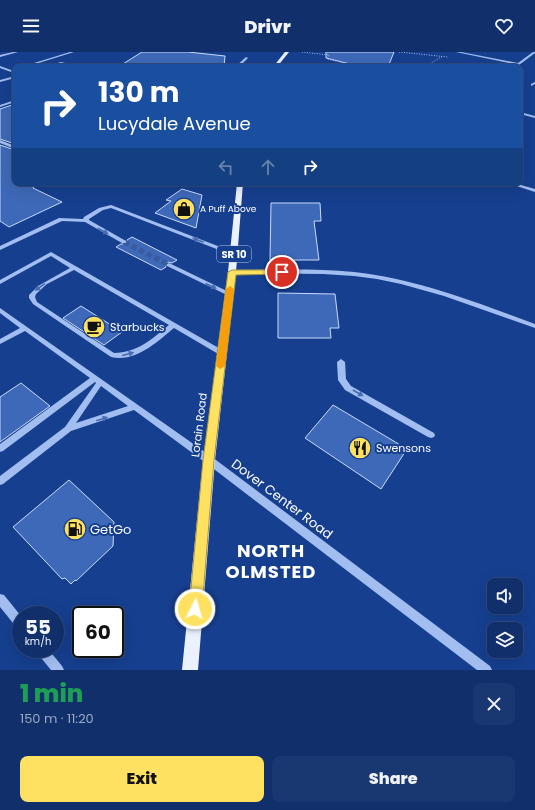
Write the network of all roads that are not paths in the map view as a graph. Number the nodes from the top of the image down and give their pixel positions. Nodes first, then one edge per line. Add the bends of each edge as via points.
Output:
1 (16, 52) edge
2 (73, 52) edge
3 (286, 52) edge
4 (457, 52) edge
5 (535, 52) edge
6 (0, 56) edge
7 (247, 58) dead end
8 (33, 64) edge
9 (240, 64) edge
10 (277, 64) edge
11 (0, 67) edge
12 (12, 70) edge
13 (12, 78) edge
14 (0, 81) edge
15 (12, 102) edge
16 (0, 106) edge
17 (523, 115) edge
18 (535, 117) edge
19 (0, 141) edge
20 (12, 147) edge
21 (240, 186) edge
22 (519, 186) edge
23 (535, 191) edge
24 (86, 221) junction
25 (124, 242) tunnel mouth
26 (0, 248) edge
27 (234, 254) junction
28 (168, 265) tunnel mouth
29 (74, 268) junction
30 (232, 272) junction
31 (0, 282) edge
32 (229, 294) junction
33 (0, 310) edge
34 (174, 325) junction
35 (535, 326) edge
36 (24, 328) junction
37 (0, 342) edge
38 (222, 353) junction
39 (341, 362) dead end
40 (97, 380) junction
41 (135, 407) junction
42 (68, 429) junction
43 (431, 435) dead end
44 (0, 448) edge
45 (209, 460) junction
46 (0, 481) edge
47 (0, 599) edge
48 (12, 613) edge
49 (48, 658) edge
50 (58, 670) edge
51 (190, 670) edge
52 (486, 670) edge

1 - 6 street
2 - 8 street
3 - 10 main road
4 - 5 street via 519,64
7 - 9 street
11 - 12 street
13 - 14 street
15 - 16 street
17 - 18 street
19 - 20 street
21 - 27 main road, Lorain Road / SR 10
22 - 23 street
24 -> 25 street
24 - 26 street via 61,219
27 -> 24 street via 111,206 95,212 86,218
27 - 30 main road, Lorain Road / SR 10
28 -> 32 street
29 - 31 street via 51,254
29 - 34 street
29 -> 34 street via 40,286 32,294 34,303 113,355 133,353
30 - 32 main road, Lorain Road / SR 10
30 - 35 street via 354,274 397,281 453,295
32 - 38 main road, Lorain Road / SR 10
33 - 36 street, Dover Center Road
34 - 38 street
36 - 37 street
36 - 40 street, Dover Center Road
38 - 45 main road, Lorain Road / SR 10
39 -> 43 street via 342,380 348,388
40 - 41 street, Dover Center Road
40 - 42 street
40 - 44 street
42 -> 41 street
41 - 45 street, Dover Center Road
42 - 46 street
45 - 51 main road, Lorain Road / SR 10
45 - 52 street, Dover Center Road
47 - 48 street
49 - 50 street

